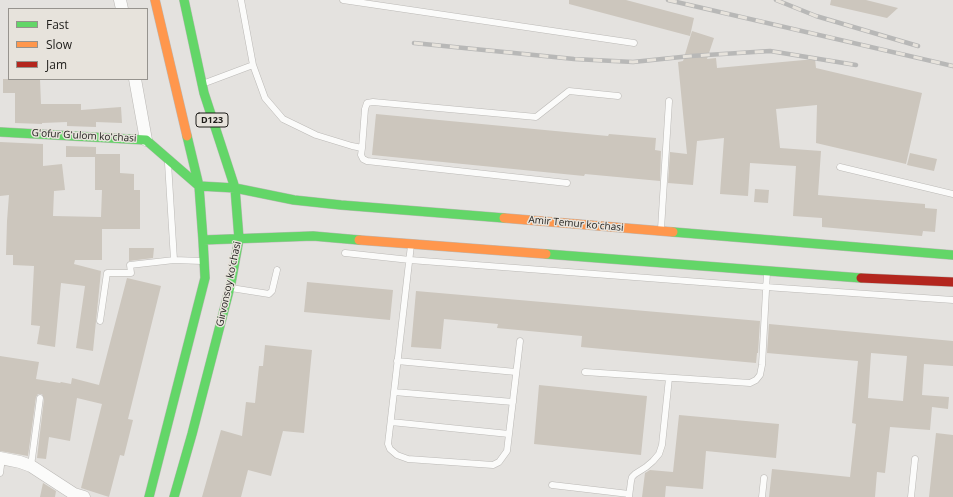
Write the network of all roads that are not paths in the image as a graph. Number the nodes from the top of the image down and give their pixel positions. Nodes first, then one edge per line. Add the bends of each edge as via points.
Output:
1 (155, 0) edge
2 (184, 0) edge
3 (241, 0) edge
4 (343, 0) edge
5 (634, 43) dead end
6 (253, 65) junction
7 (135, 80) edge
8 (202, 84) junction
9 (618, 96) dead end
10 (669, 101) dead end
11 (0, 132) edge
12 (146, 140) junction
13 (362, 148) junction
14 (168, 159) junction
15 (840, 167) dead end
16 (567, 183) dead end
17 (199, 186) junction
18 (235, 188) junction
19 (953, 194) edge
20 (660, 230) junction
21 (239, 239) junction
22 (203, 240) junction
23 (412, 243) junction
24 (345, 253) dead end
25 (953, 255) edge
26 (174, 260) junction
27 (410, 260) junction
28 (204, 261) junction
29 (277, 270) dead end
30 (767, 270) junction
31 (953, 282) edge
32 (766, 287) junction
33 (230, 288) junction
34 (953, 300) edge
35 (100, 321) dead end
36 (520, 341) dead end
37 (397, 361) junction
38 (516, 372) junction
39 (585, 372) dead end
40 (669, 378) junction
41 (394, 392) junction
42 (40, 398) dead end
43 (513, 402) junction
44 (390, 422) junction
45 (509, 434) junction
46 (1, 458) edge
47 (915, 459) dead end
48 (31, 466) junction
49 (0, 473) edge
50 (764, 478) dead end
51 (552, 485) dead end
52 (629, 495) edge
53 (84, 497) edge
54 (149, 497) edge
55 (174, 497) edge
56 (762, 497) edge
57 (910, 497) edge

1 - 17 main road, D123
2 - 8 main road, Girvonsoy koʻchasi / D123
3 - 6 lane
4 - 5 lane
6 - 8 lane
6 - 13 lane via 265,98 283,119 316,135
7 - 12 street
8 - 18 main road, Girvonsoy koʻchasi / D123
9 - 13 lane via 569,91 536,117 367,103
10 - 20 lane
11 - 12 main road, Gʻofur Gʻulom koʻchasi
12 - 14 main road, Gʻofur Gʻulom koʻchasi
13 - 16 lane via 361,155 367,161
14 - 17 main road, Gʻofur Gʻulom koʻchasi
14 - 26 lane
15 - 19 lane
17 - 18 main road, Amir Temur koʻchasi
17 - 22 main road, D123
18 - 20 main road, Amir Temur koʻchasi via 302,201
18 - 21 main road, Girvonsoy koʻchasi / D123
20 - 25 main road, Amir Temur koʻchasi via 875,252
21 - 22 main road
21 - 23 main road via 313,236
21 - 33 main road, Girvonsoy koʻchasi
22 - 28 main road
23 - 27 lane
23 - 30 main road
24 - 27 lane
26 - 28 lane
26 - 35 lane via 130,265 130,273 107,273
27 - 32 lane
27 - 37 lane
28 - 54 main road via 205,278
29 - 33 lane via 269,294
30 - 31 main road
30 - 32 lane
32 - 34 lane
32 - 40 lane via 762,365 756,380 750,383
33 - 55 main road, Girvonsoy koʻchasi
36 - 38 lane
37 - 38 lane
37 - 41 lane
38 - 43 lane
39 - 40 lane
40 - 52 lane via 659,454 632,477
41 - 43 lane
41 - 44 lane
42 - 48 lane
43 - 45 lane
44 - 45 lane
44 - 45 lane via 390,449 408,459 493,465 499,462 507,451
46 - 48 street
46 - 49 lane
47 - 57 lane
48 - 53 street via 74,494
50 - 56 lane
51 - 52 lane

